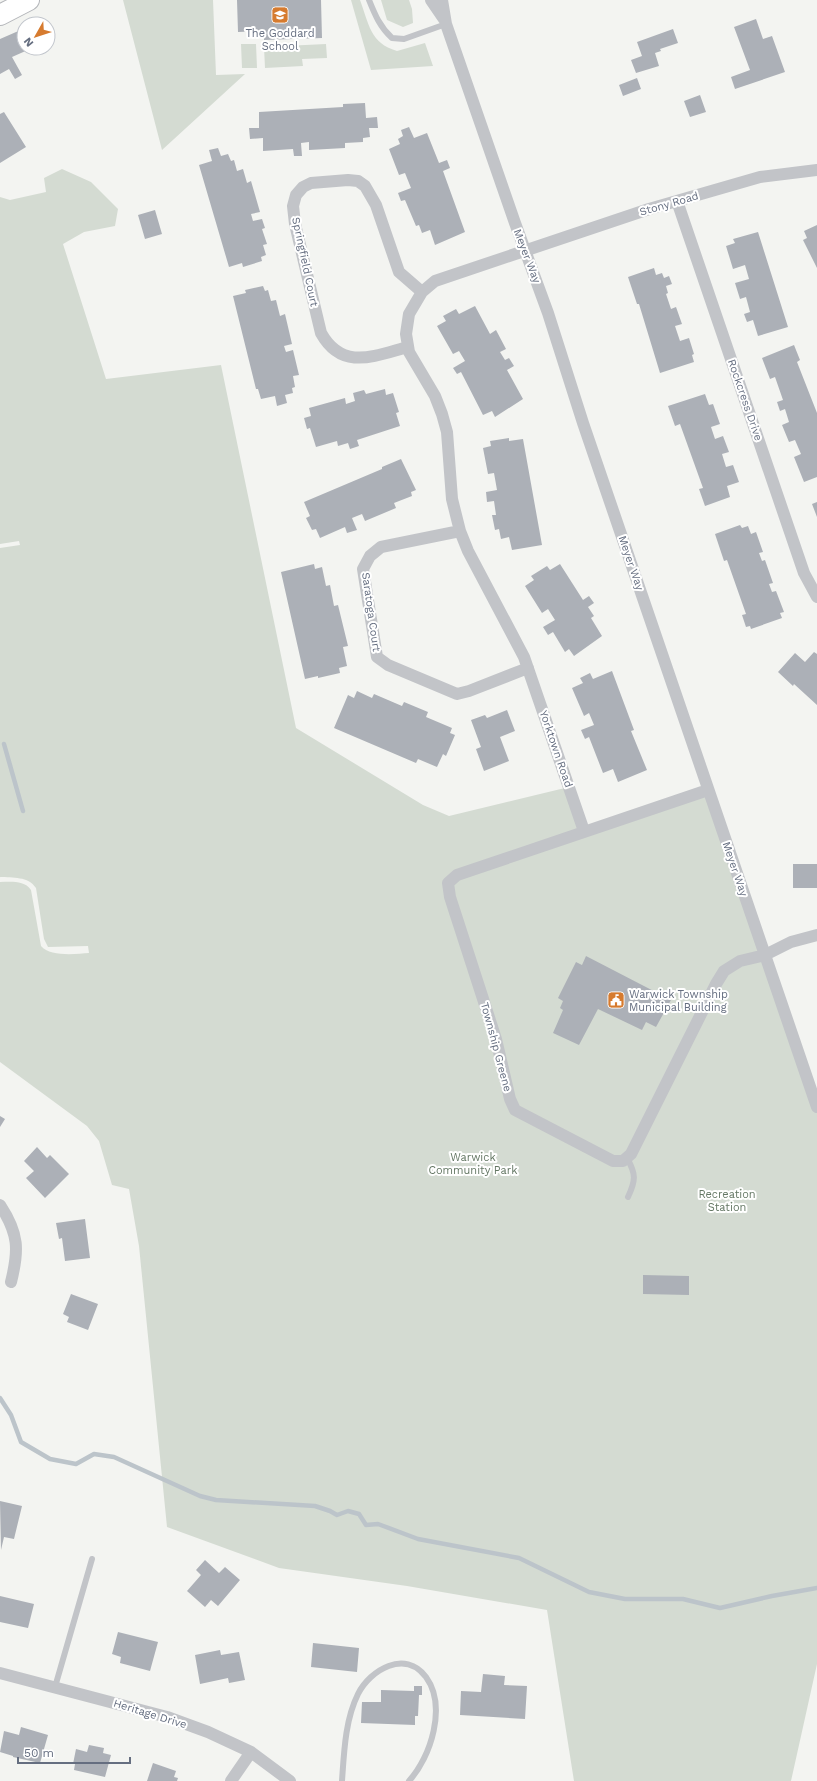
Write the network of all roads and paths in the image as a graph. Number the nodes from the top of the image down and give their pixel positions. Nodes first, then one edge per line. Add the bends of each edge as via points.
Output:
1 (29, 0) edge
2 (369, 0) edge
3 (431, 0) edge
4 (442, 0) edge
5 (0, 15) edge
6 (445, 22) junction
7 (817, 170) edge
8 (677, 201) junction
9 (525, 250) junction
10 (422, 292) junction
11 (408, 347) junction
12 (460, 531) junction
13 (817, 597) edge
14 (526, 663) junction
15 (708, 790) junction
16 (584, 831) junction
17 (817, 935) edge
18 (765, 955) junction
19 (817, 1107) edge
20 (627, 1158) junction
21 (628, 1197) dead end
22 (0, 1206) edge
23 (11, 1282) dead end
24 (92, 1558) dead end
25 (0, 1673) edge
26 (55, 1687) junction
27 (251, 1752) junction
28 (231, 1781) edge
29 (290, 1781) edge
30 (342, 1781) edge
31 (409, 1781) edge

1 - 5 highway
2 - 6 lane via 376,19 392,38 404,39
3 - 6 street, Meyer Way
4 - 6 street, Meyer Way
6 - 9 street, Meyer Way
7 - 8 street, Stony Road via 760,178
8 - 9 street, Stony Road
8 - 13 street, Rockcress Drive via 804,572
9 - 10 street via 435,281
9 - 15 street, Meyer Way
10 - 11 street via 412,308 407,324
10 - 11 street, Springfield Court via 400,272 376,205 365,186 358,181 348,180 311,183 296,195 293,206 295,224 321,333 326,344 335,353 349,357 368,357
11 - 12 street via 442,414 447,432 454,510
12 - 14 street, Yorktown Road
12 - 14 street, Saratoga Court via 381,547 370,556 363,569 377,656 388,665 457,694 469,691
14 - 16 street, Yorktown Road
15 - 16 street, Township Greene
15 - 18 street, Meyer Way
16 - 20 street, Township Greene via 458,875 448,883 515,1110 613,1161 623,1161
17 - 18 street via 791,942
18 - 19 street, Meyer Way
18 - 20 street via 740,961 724,971
20 - 21 lane via 634,1170 634,1184
22 - 23 street via 8,1218 17,1244
24 - 26 lane
25 - 26 street, Heritage Drive
26 - 27 street, Heritage Drive via 166,1717 208,1732
27 - 28 street
27 - 29 street, Heritage Drive
30 - 31 lane via 347,1737 357,1695 366,1681 377,1672 393,1664 406,1664 418,1668 426,1677 434,1698 434,1730 428,1751

